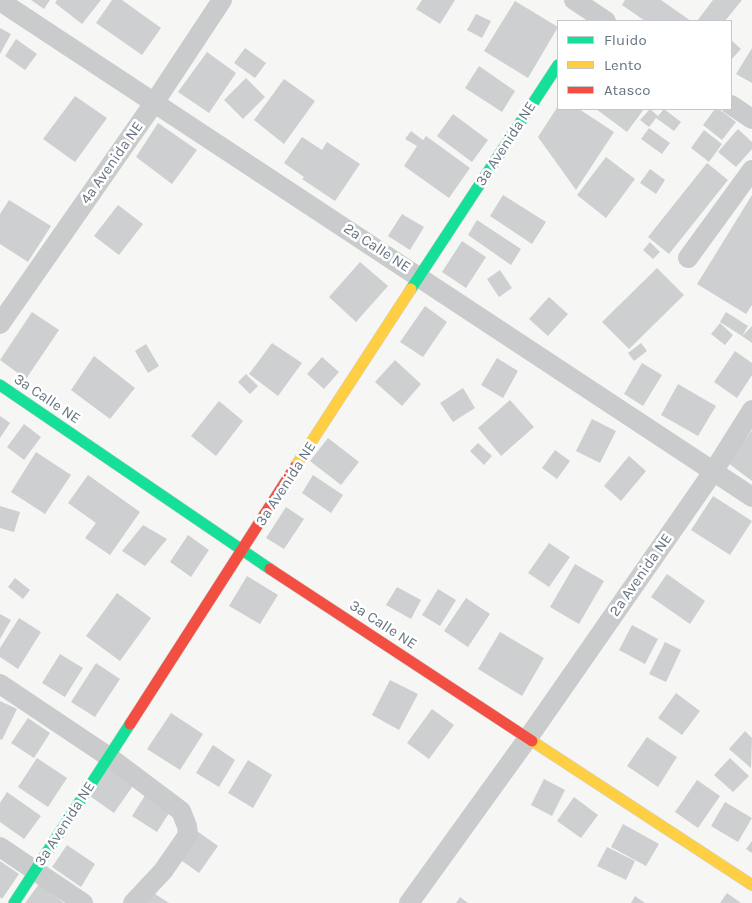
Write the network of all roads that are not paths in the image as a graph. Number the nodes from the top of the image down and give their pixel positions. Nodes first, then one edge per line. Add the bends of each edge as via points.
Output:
1 (222, 0) edge
2 (574, 0) edge
3 (0, 1) edge
4 (597, 14) edge
5 (557, 67) edge
6 (154, 103) junction
7 (732, 106) edge
8 (752, 119) edge
9 (752, 170) edge
10 (688, 258) dead end
11 (419, 276) junction
12 (0, 324) edge
13 (0, 385) edge
14 (752, 410) edge
15 (713, 472) junction
16 (752, 497) edge
17 (243, 551) junction
18 (0, 684) edge
19 (528, 738) junction
20 (110, 757) junction
21 (0, 847) edge
22 (35, 871) junction
23 (752, 885) edge
24 (14, 903) edge
25 (83, 903) edge
26 (134, 903) edge
27 (409, 903) edge

1 - 6 street, 4a Avenida NE
2 - 4 street
3 - 6 street, 2a Calle NE
5 - 11 street, 3a Avenida NE
6 - 11 street, 2a Calle NE
6 - 12 street, 4a Avenida NE
7 - 8 street
9 - 10 street
11 - 15 street, 2a Calle NE
11 - 17 street, 3a Avenida NE
13 - 17 street, 3a Calle NE
14 - 15 street, 2a Avenida NE
15 - 16 street, 2a Calle NE
15 - 19 street, 2a Avenida NE
17 - 19 street, 3a Calle NE
17 - 20 street, 3a Avenida NE
18 - 20 street
19 - 23 street, 3a Calle NE
19 - 27 street, 2a Avenida NE
20 - 22 street, 3a Avenida NE
20 - 26 street via 173,803 181,811 187,826 188,835 163,871
21 - 22 street
22 - 24 street, 3a Avenida NE
22 - 25 street

